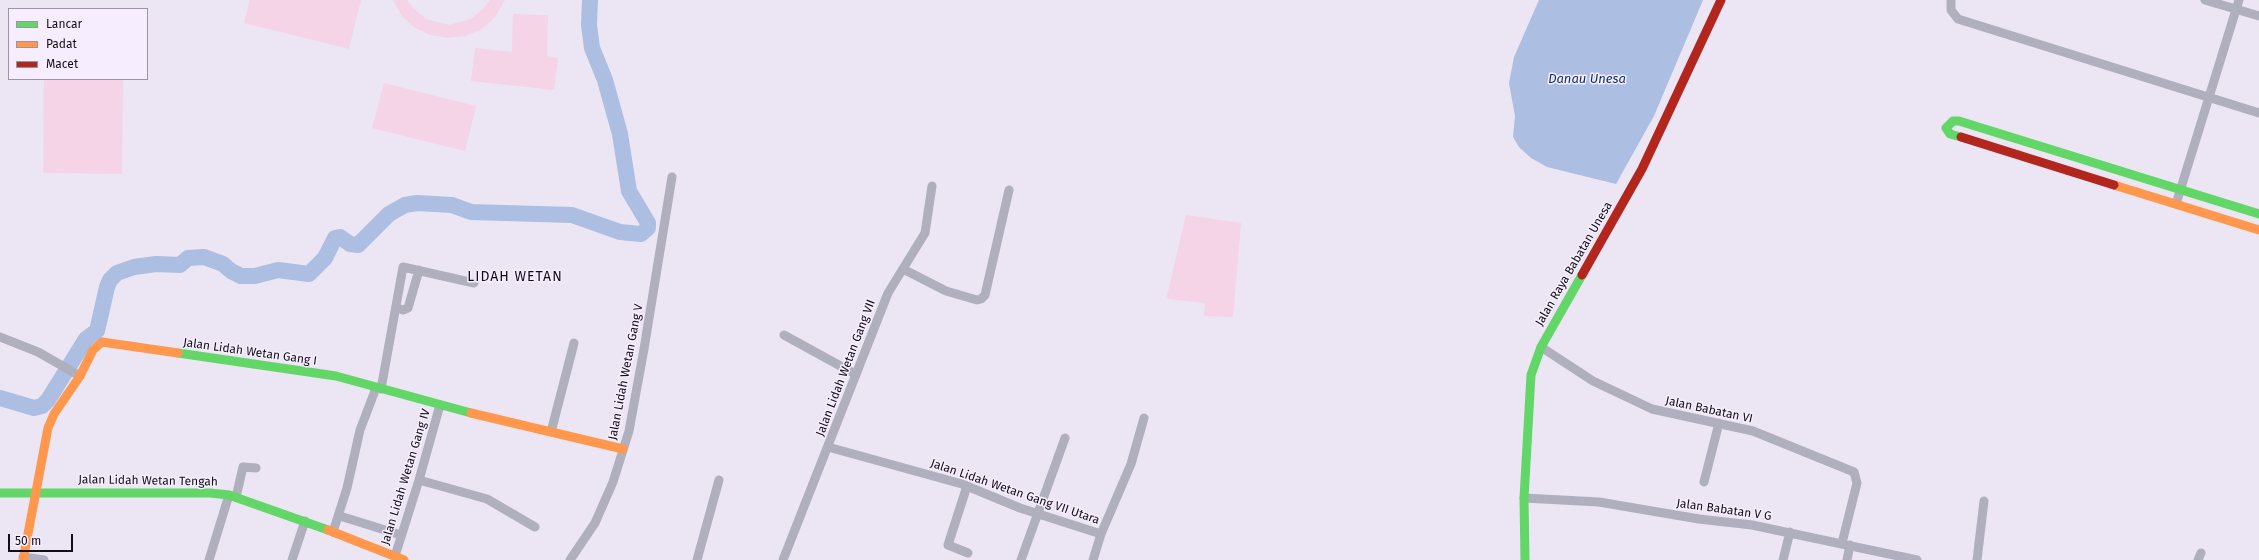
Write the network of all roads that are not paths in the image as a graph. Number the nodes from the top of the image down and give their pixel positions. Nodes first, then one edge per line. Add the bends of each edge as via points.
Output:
1 (1722, 0) edge
2 (1951, 0) edge
3 (2205, 0) edge
4 (2239, 0) edge
5 (2236, 9) junction
6 (2259, 16) edge
7 (2209, 97) junction
8 (2259, 113) edge
9 (672, 178) dead end
10 (932, 186) dead end
11 (1009, 190) dead end
12 (2181, 190) junction
13 (2176, 204) junction
14 (2259, 214) edge
15 (2259, 230) edge
16 (903, 269) junction
17 (419, 270) junction
18 (474, 283) dead end
19 (397, 308) junction
20 (784, 335) dead end
21 (0, 337) edge
22 (574, 343) dead end
23 (1541, 348) junction
24 (78, 374) junction
25 (855, 374) junction
26 (378, 388) junction
27 (440, 405) junction
28 (1144, 418) dead end
29 (1719, 423) junction
30 (551, 432) junction
31 (1065, 438) dead end
32 (828, 447) junction
33 (623, 449) junction
34 (256, 468) dead end
35 (419, 480) junction
36 (719, 480) dead end
37 (1704, 482) dead end
38 (967, 486) junction
39 (0, 492) edge
40 (36, 492) junction
41 (232, 496) junction
42 (1524, 498) junction
43 (1984, 501) dead end
44 (1037, 513) junction
45 (340, 516) junction
46 (305, 520) junction
47 (535, 527) dead end
48 (334, 532) junction
49 (1790, 532) junction
50 (1101, 534) junction
51 (402, 535) junction
52 (1846, 544) junction
53 (968, 553) dead end
54 (395, 556) junction
55 (23, 558) edge
56 (44, 560) edge
57 (209, 560) edge
58 (292, 560) edge
59 (404, 560) edge
60 (570, 560) edge
61 (697, 560) edge
62 (783, 560) edge
63 (1021, 560) edge
64 (1093, 560) edge
65 (1525, 560) edge
66 (1783, 560) edge
67 (1847, 560) edge
68 (1916, 560) edge
69 (1977, 560) edge

1 - 23 street, Jalan Raya Babatan Unesa via 1642,169
2 - 7 street via 1951,10 1958,20
3 - 5 street
4 - 5 street
5 - 6 street
5 - 7 street
7 - 8 street
7 - 12 street
9 - 33 street, Jalan Lidah Wetan Gang V via 644,349
10 - 16 street, Jalan Lidah Wetan Gang VII via 925,233
11 - 16 street via 985,295 981,299 976,300 946,291
12 - 13 street
12 - 13 street via 1959,121 1953,120 1946,128 1950,134
12 - 14 street
13 - 15 street
16 - 25 street, Jalan Lidah Wetan Gang VII via 888,293
17 - 18 street
17 - 19 street via 408,308
17 - 19 street via 402,268
19 - 26 street
20 - 25 street
21 - 24 street via 38,352
22 - 30 street
23 - 29 street, Jalan Babatan VI via 1593,381 1652,409
23 - 42 street, Jalan Raya Babatan Unesa via 1532,375
24 - 26 street, Jalan Lidah Wetan Gang I via 93,350 102,342 314,372
24 - 40 street, Jalan Lidah Wetan Gang I via 48,428
25 - 32 street, Jalan Lidah Wetan Gang VII
26 - 27 street, Jalan Lidah Wetan Gang I
26 - 45 street via 360,430
27 - 30 street, Jalan Lidah Wetan Gang I
27 - 35 street, Jalan Lidah Wetan Gang IV
28 - 50 street via 1131,464
29 - 37 street
29 - 52 street, Jalan Babatan VI via 1753,431 1854,472 1857,483
30 - 33 street, Jalan Lidah Wetan Gang I
31 - 44 street
32 - 38 street, Jalan Lidah Wetan Gang VII Utara
32 - 62 street, Jalan Lidah Wetan Gang VII
33 - 60 street, Jalan Lidah Wetan Gang V via 613,482 595,523
34 - 41 street via 244,467
35 - 47 street via 488,499
35 - 51 street, Jalan Lidah Wetan Gang IV
36 - 61 street
38 - 44 street, Jalan Lidah Wetan Gang VII Utara
38 - 53 street via 948,545
39 - 40 street, Jalan Lidah Wetan Tengah
40 - 41 street, Jalan Lidah Wetan Tengah via 210,493
40 - 55 street, Jalan Lidah Wetan Gang I
41 - 46 street, Jalan Lidah Wetan Tengah
41 - 57 street
42 - 49 street, Jalan Babatan V G via 1599,502
42 - 65 street, Jalan Raya Babatan Unesa
43 - 69 street
44 - 50 street, Jalan Lidah Wetan Gang VII Utara
44 - 63 street
45 - 48 street
45 - 51 street
46 - 48 street, Jalan Lidah Wetan Tengah
46 - 58 street
48 - 54 street, Jalan Lidah Wetan Tengah
49 - 52 street, Jalan Babatan V G
49 - 66 street
50 - 64 street
51 - 54 street, Jalan Lidah Wetan Gang IV
52 - 67 street, Jalan Babatan VI
52 - 68 street, Jalan Babatan V G
54 - 59 street, Jalan Lidah Wetan Tengah
55 - 56 street

